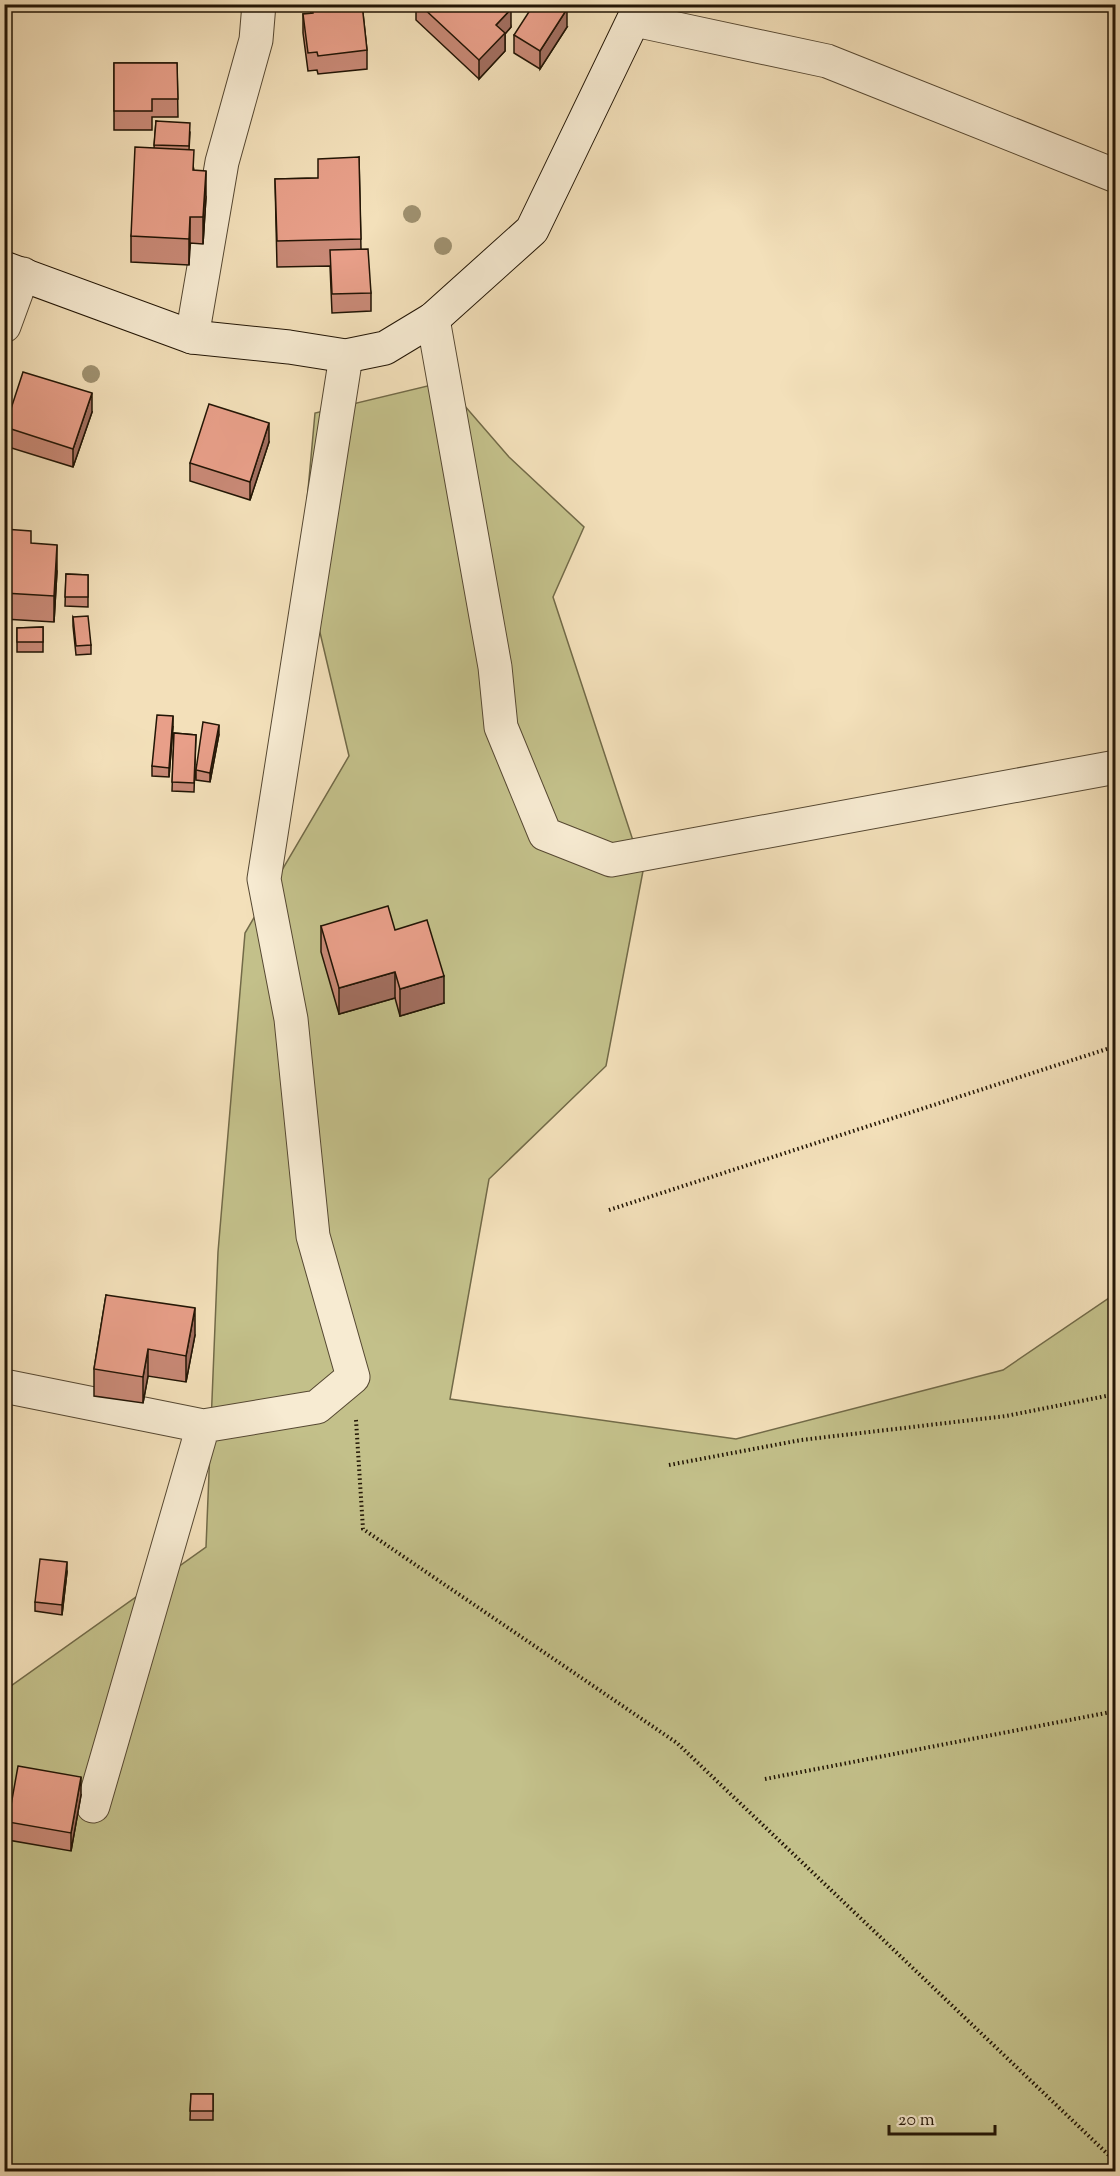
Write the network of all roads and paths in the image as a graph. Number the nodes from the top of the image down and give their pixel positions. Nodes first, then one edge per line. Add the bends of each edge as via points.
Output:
1 (259, 4) edge
2 (638, 12) edge
3 (1116, 176) edge
4 (14, 272) edge
5 (433, 319) junction
6 (4, 326) edge
7 (192, 337) junction
8 (346, 356) junction
9 (1116, 767) edge
10 (1116, 1046) edge
11 (609, 1210) dead end
12 (353, 1377) junction
13 (4, 1386) edge
14 (1116, 1394) edge
15 (203, 1426) junction
16 (669, 1465) dead end
17 (1116, 1711) edge
18 (765, 1779) dead end
19 (93, 1806) dead end
20 (1116, 2163) edge

1 - 7 street via 256,40 222,162
2 - 3 street via 827,61
2 - 5 street via 532,230
4 - 6 street
4 - 7 street
5 - 8 street via 385,348
5 - 9 street via 495,667 501,727 546,834 611,860
7 - 8 street
8 - 12 street via 264,879 291,1019 313,1236
10 - 11 path
12 - 15 street via 317,1407
12 - 20 path via 363,1529 677,1743
13 - 15 street
14 - 16 path via 1006,1416 801,1440
15 - 19 street
17 - 18 path

